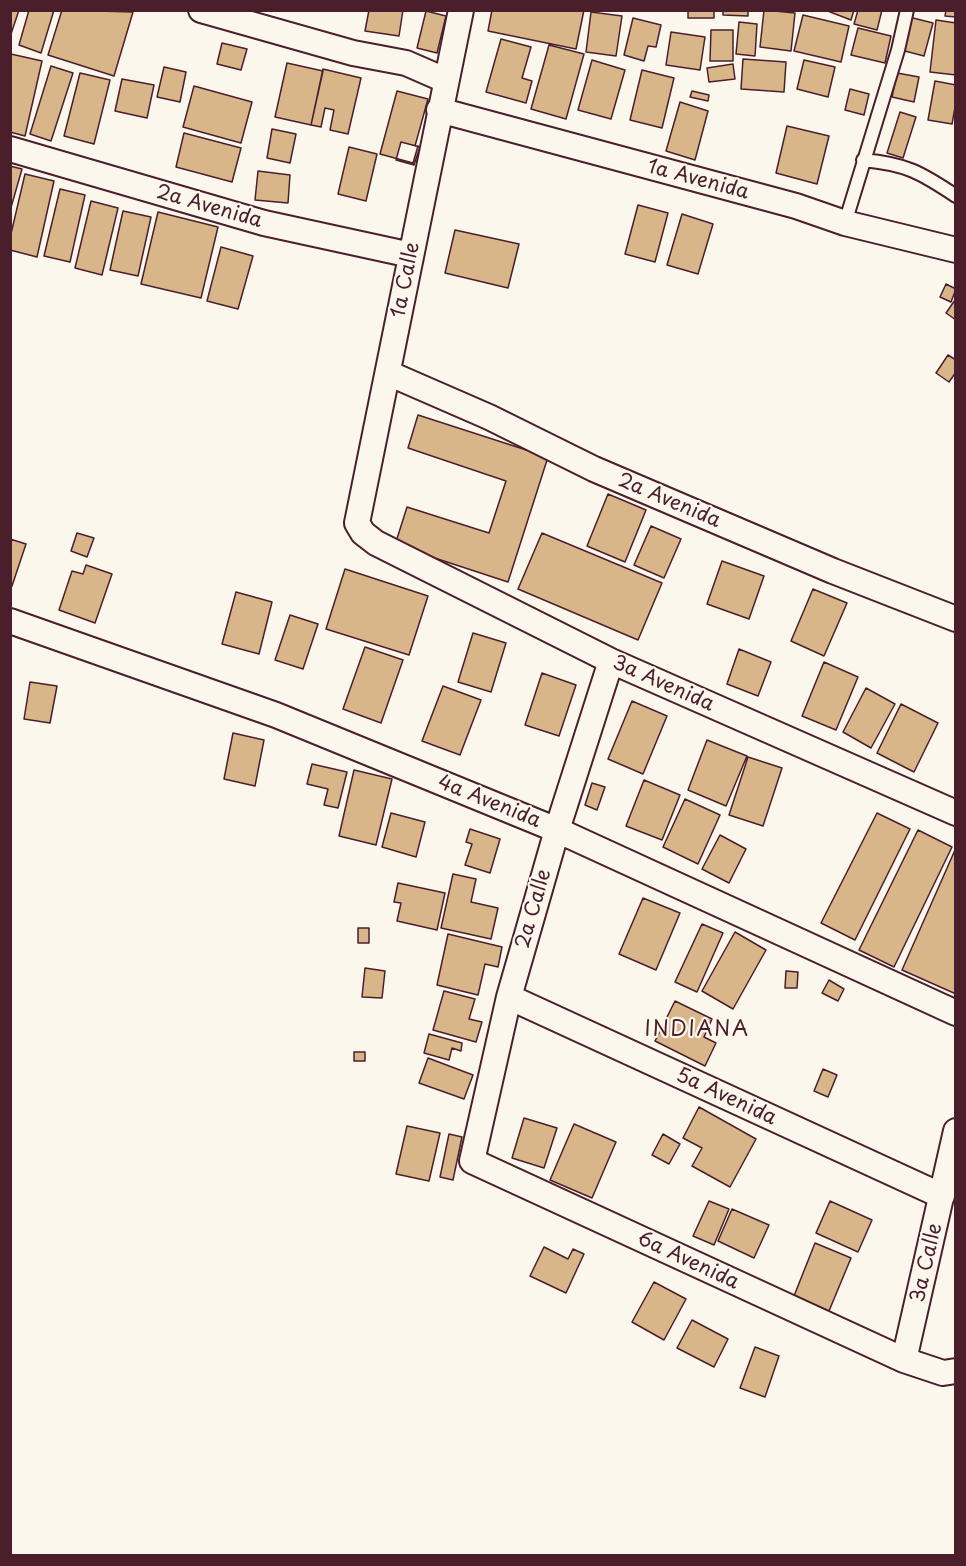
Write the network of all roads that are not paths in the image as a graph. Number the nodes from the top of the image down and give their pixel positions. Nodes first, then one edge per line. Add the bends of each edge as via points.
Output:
1 (201, 10) edge
2 (461, 10) edge
3 (907, 10) edge
4 (445, 80) junction
5 (439, 110) junction
6 (10, 149) edge
7 (863, 159) junction
8 (956, 196) edge
9 (845, 223) junction
10 (956, 250) edge
11 (411, 255) junction
12 (388, 373) junction
13 (376, 543) joint
14 (956, 619) edge
15 (10, 621) edge
16 (611, 662) junction
17 (956, 813) edge
18 (557, 830) junction
19 (509, 997) junction
20 (956, 1013) edge
21 (956, 1131) edge
22 (472, 1161) joint
23 (942, 1196) junction
24 (904, 1360) junction
25 (956, 1371) edge

1 - 4 street via 353,53 406,63
2 - 4 street, 1a Calle
3 - 7 lane
4 - 5 street, 1a Calle
5 - 9 street, 1a Avenida via 796,206
5 - 11 street, 1a Calle
6 - 11 street, 2a Avenida via 264,223
7 - 8 lane via 894,163 925,175
7 - 9 lane
9 - 10 street, 1a Avenida
11 - 12 street, 1a Calle
12 - 13 street, 1a Calle via 357,523
12 - 14 street, 2a Avenida via 605,473
13 - 16 street, 3a Avenida
15 - 18 street, 4a Avenida via 276,715
16 - 17 street, 3a Avenida
16 - 18 street, 2a Calle
18 - 19 street, 2a Calle
18 - 20 street, 4a Avenida
19 - 22 street, 2a Calle
19 - 23 street, 5a Avenida
21 - 23 street, 3a Calle
22 - 24 street, 6a Avenida
23 - 24 street, 3a Calle
24 - 25 street, 6a Avenida via 943,1373

